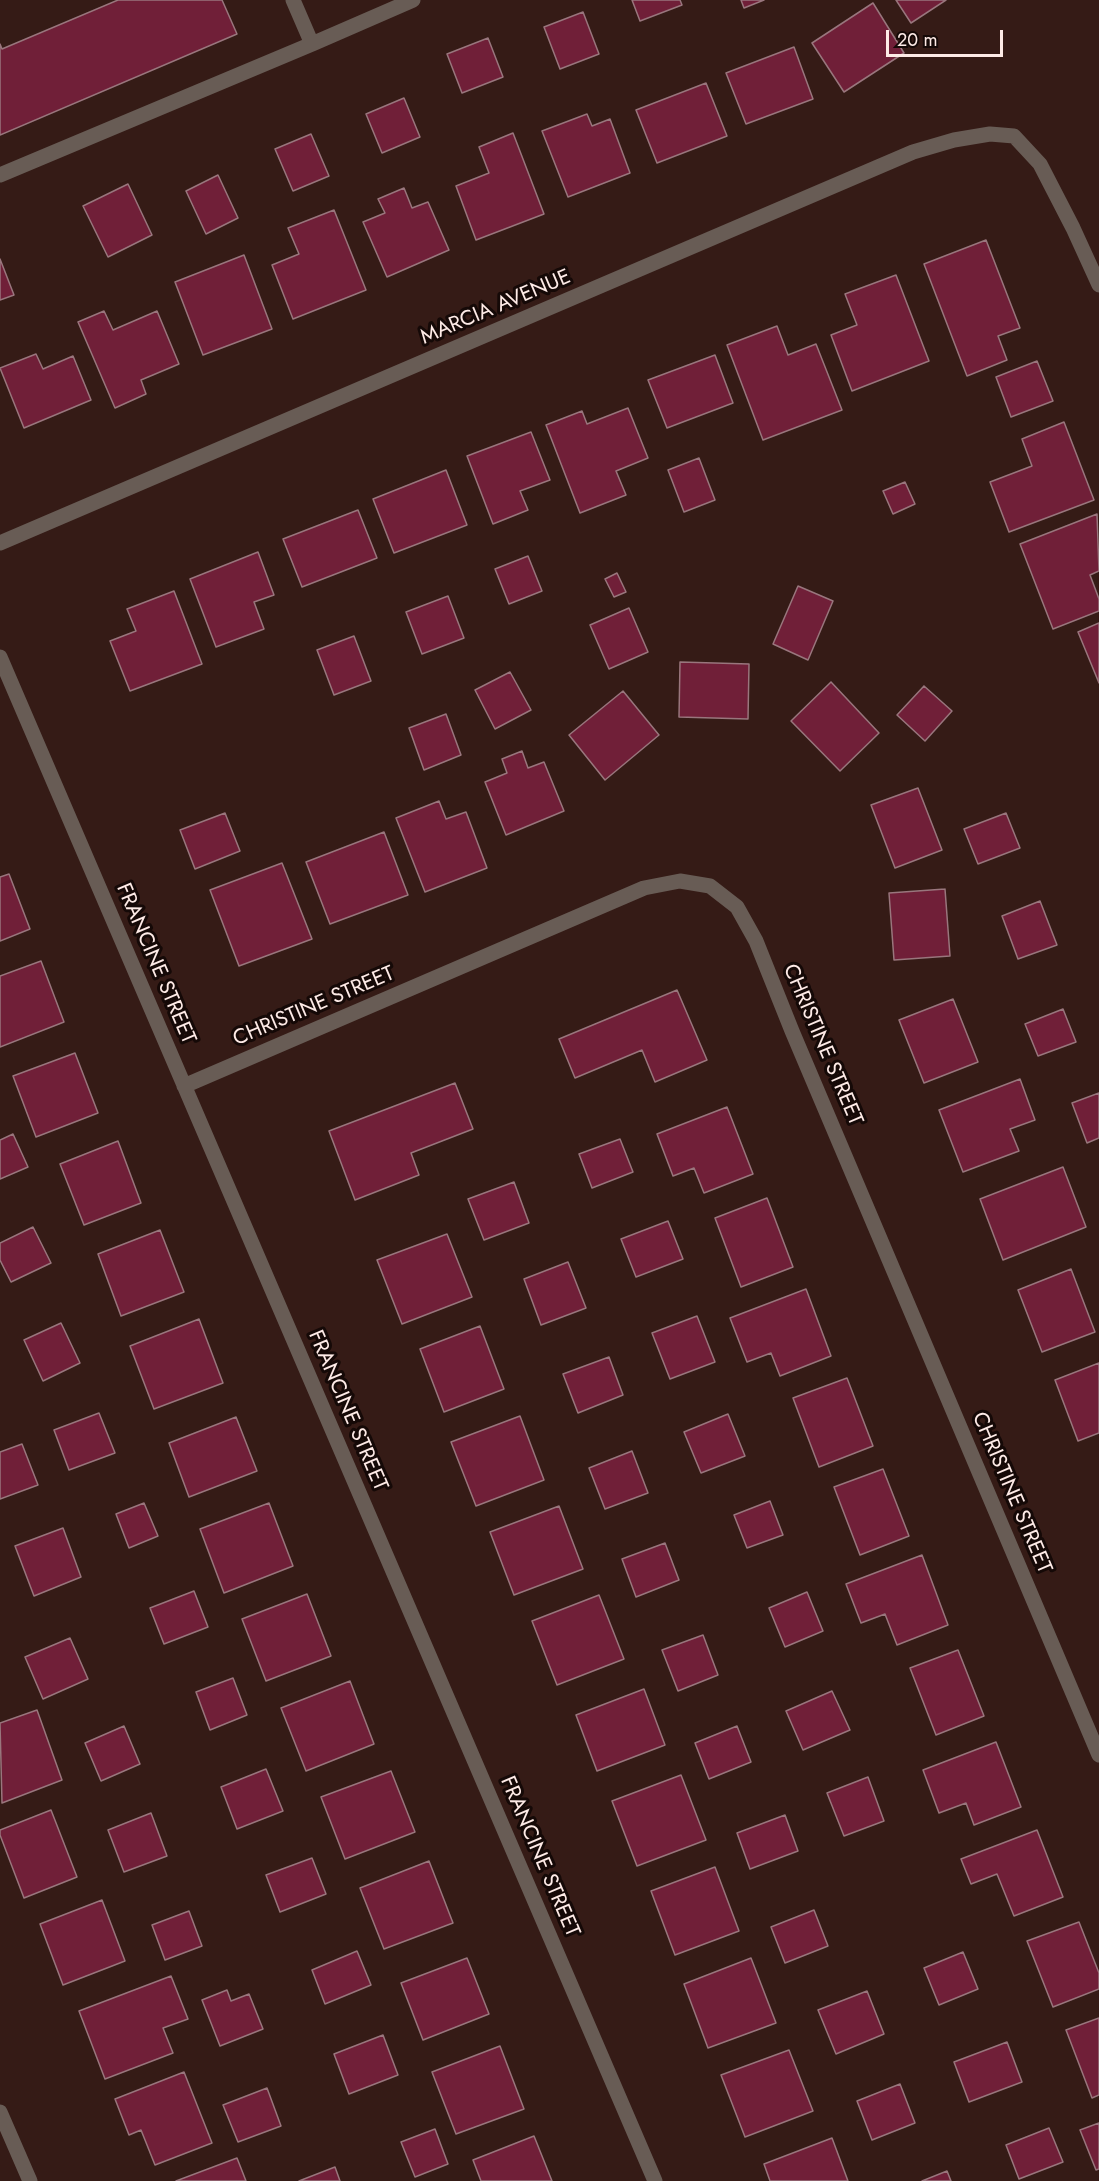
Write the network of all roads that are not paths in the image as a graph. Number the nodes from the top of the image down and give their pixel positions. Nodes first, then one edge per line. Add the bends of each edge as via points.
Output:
1 (293, 0) edge
2 (413, 0) edge
3 (312, 44) junction
4 (0, 175) edge
5 (1099, 285) edge
6 (0, 543) edge
7 (0, 657) edge
8 (184, 1086) junction
9 (1099, 1755) edge
10 (0, 2112) edge
11 (30, 2181) edge
12 (655, 2181) edge

1 - 3 street
2 - 3 street
3 - 4 street
5 - 6 street, MARCIA AVENUE via 1040,164 1014,136 990,134 954,140 914,152
7 - 8 street, FRANCINE STREET
8 - 9 street, CHRISTINE STREET via 644,888 680,881 710,886 737,907 756,941
8 - 12 street, FRANCINE STREET
10 - 11 street

